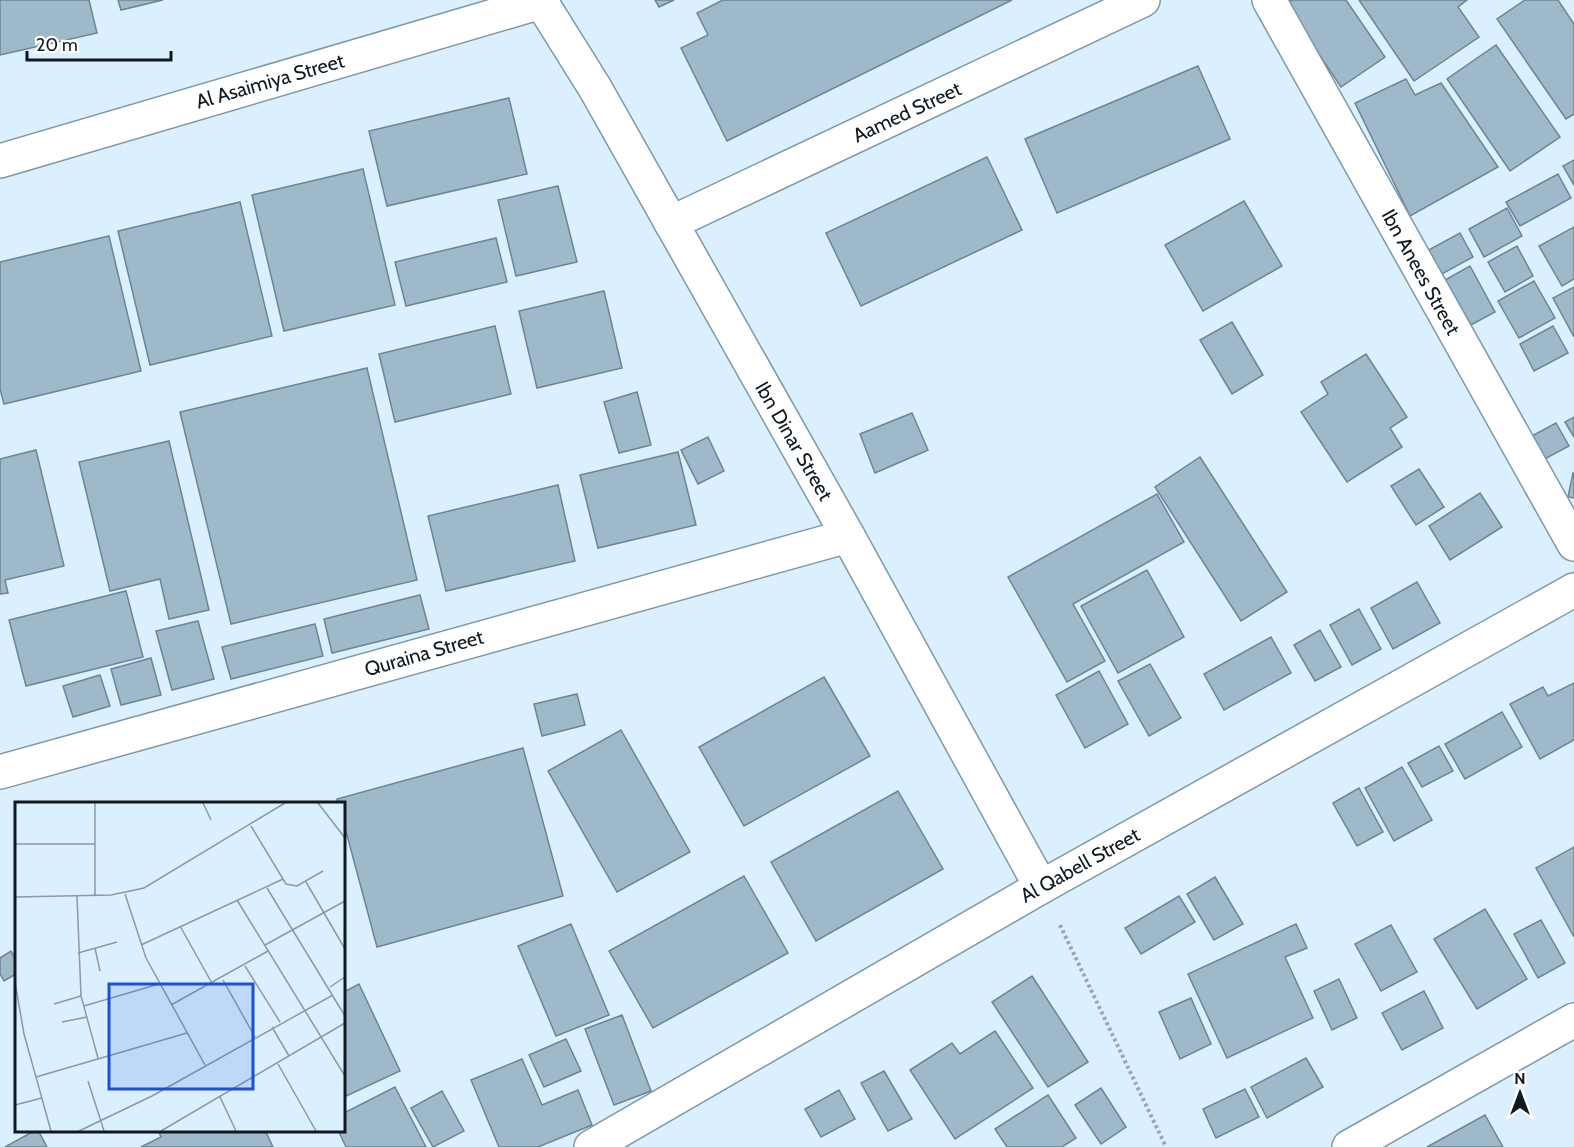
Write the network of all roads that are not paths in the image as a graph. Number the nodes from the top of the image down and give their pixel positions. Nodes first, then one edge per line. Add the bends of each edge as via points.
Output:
1 (1269, 0) edge
2 (540, 1) edge
3 (1135, 2) edge
4 (0, 161) edge
5 (671, 223) junction
6 (848, 536) junction
7 (1574, 544) edge
8 (1574, 590) edge
9 (0, 772) edge
10 (1041, 887) junction
11 (1574, 1020) edge
12 (591, 1147) edge
13 (1349, 1147) edge

1 - 7 street, Ibn Anees Street
2 - 4 street, Al Asaimiya Street
2 - 5 street, Ibn Dinar Street via 595,88
3 - 5 street, Aamed Street
5 - 6 street, Ibn Dinar Street
6 - 9 street, Quraina Street
6 - 10 street, Ibn Dinar Street
8 - 10 street, Al Qabell Street
10 - 12 street, Al Qabell Street
11 - 13 street

